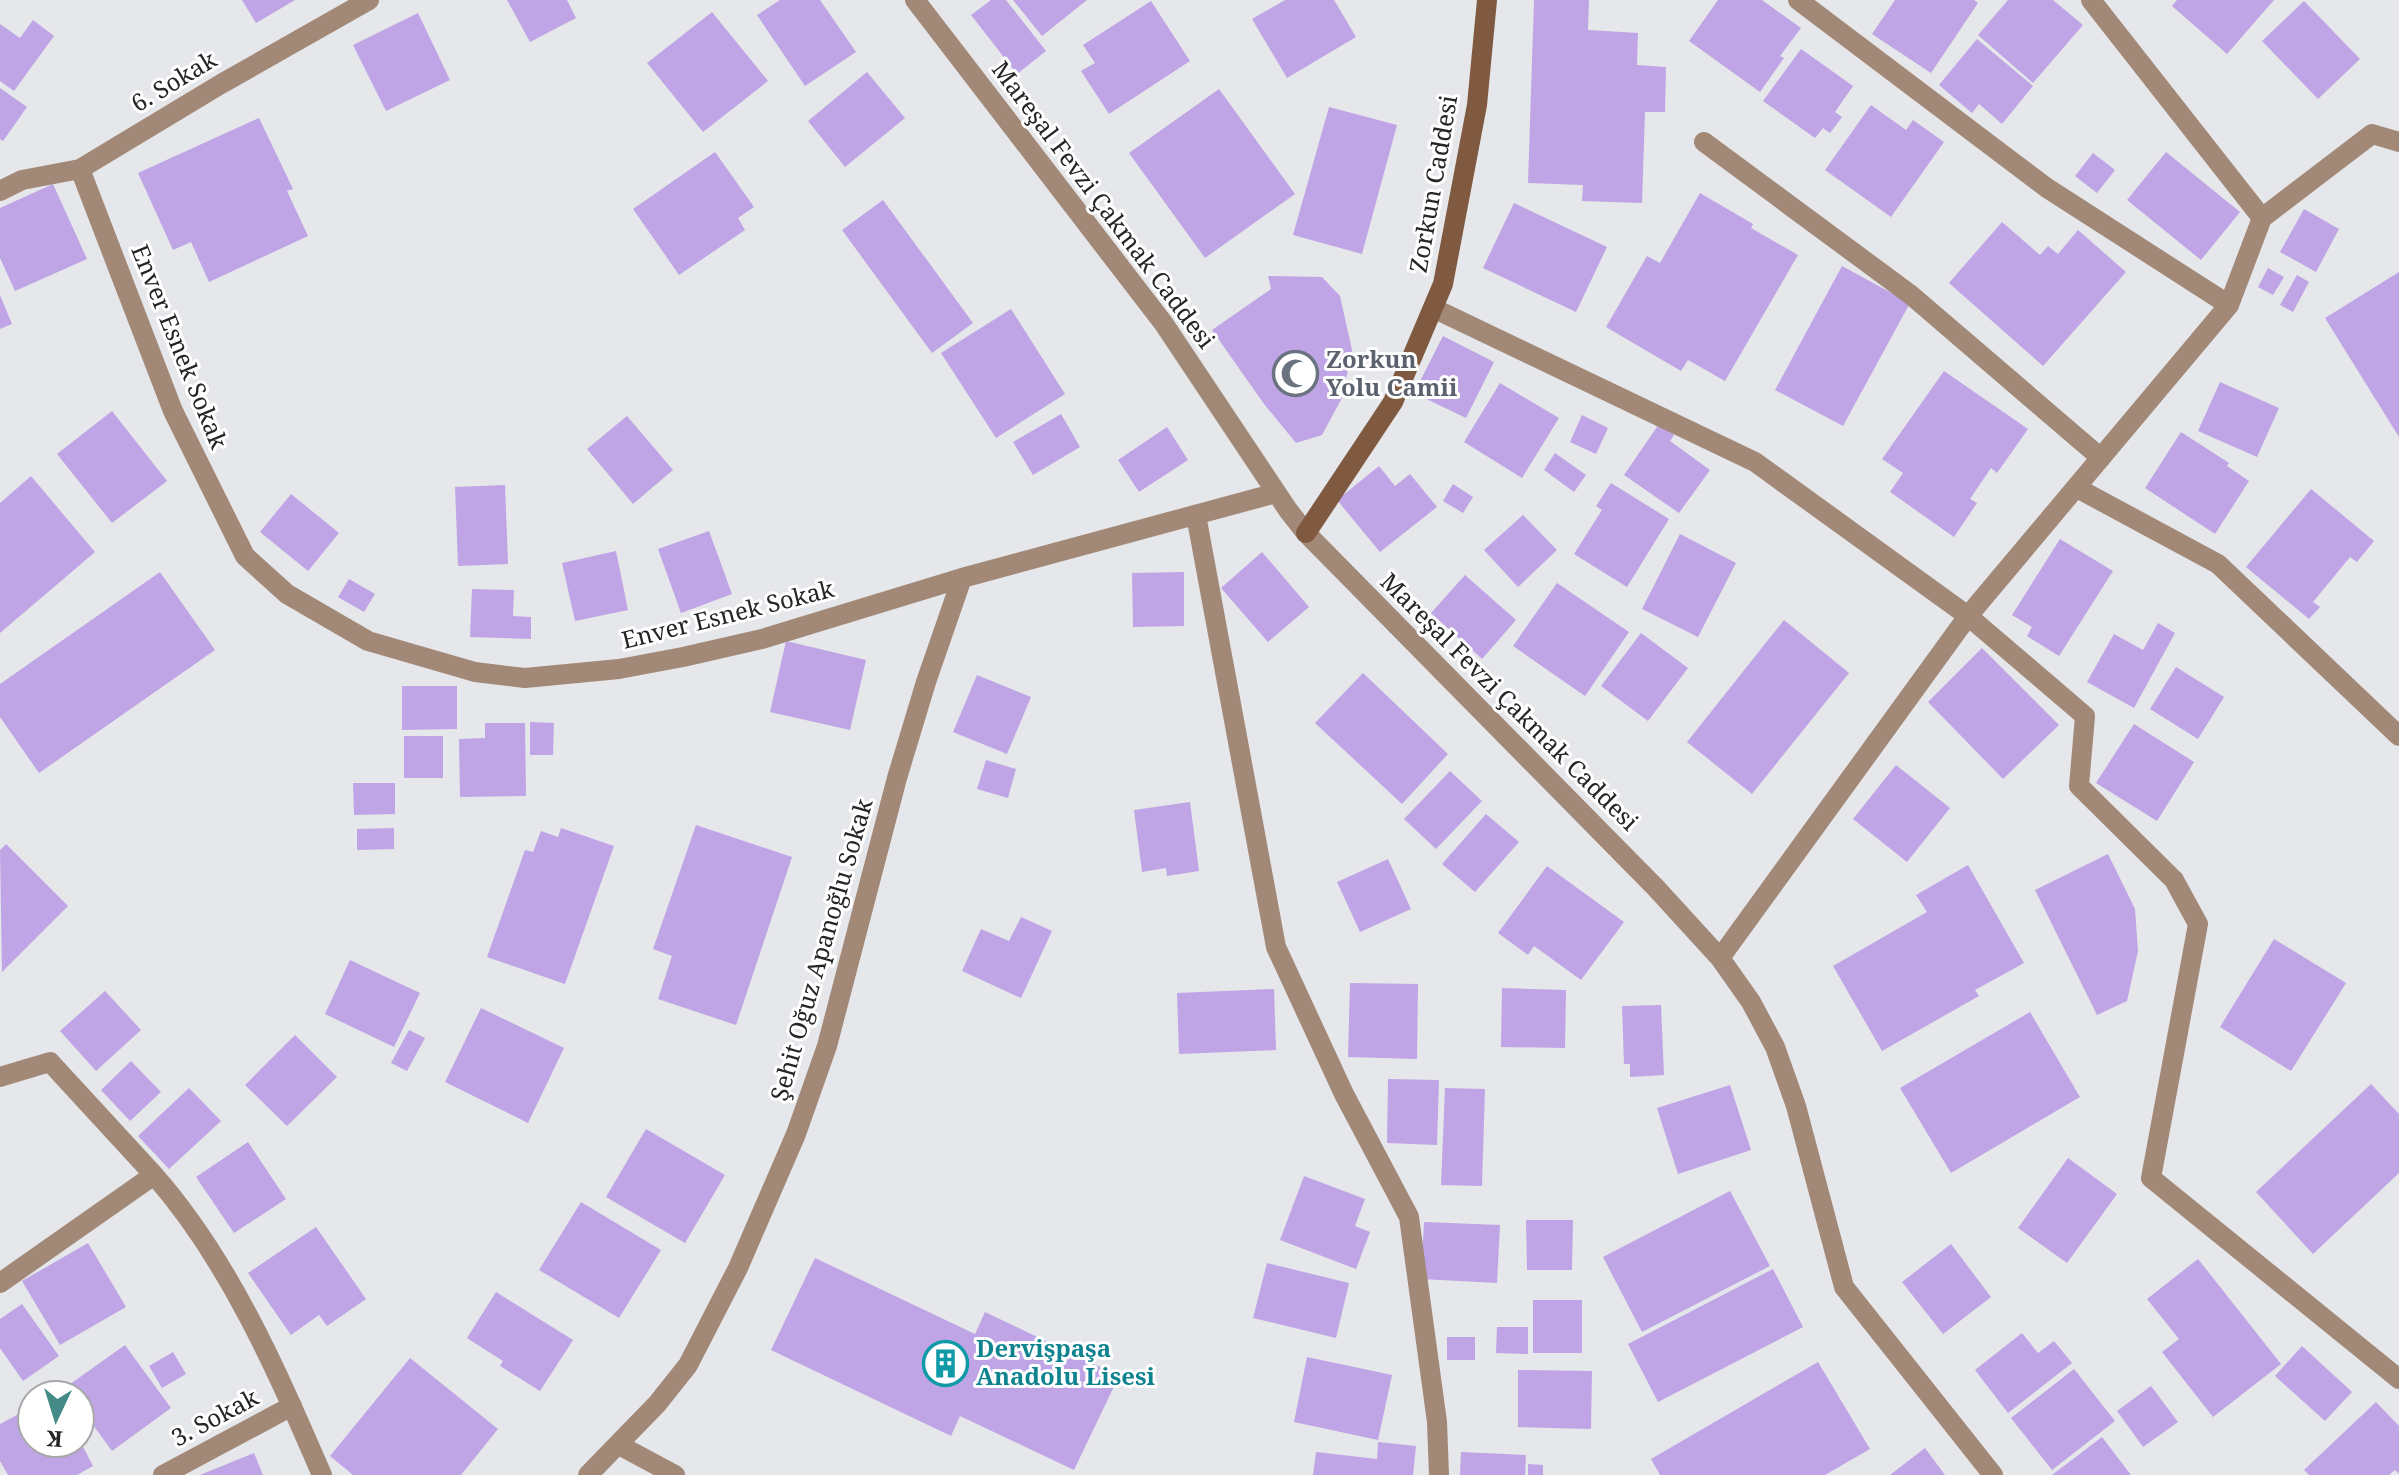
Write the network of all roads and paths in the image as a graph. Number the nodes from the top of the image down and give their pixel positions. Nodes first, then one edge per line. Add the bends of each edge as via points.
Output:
1 (369, 0) edge
2 (915, 0) edge
3 (1487, 0) edge
4 (1798, 0) edge
5 (2091, 0) edge
6 (1704, 142) dead end
7 (2399, 142) edge
8 (80, 169) junction
9 (0, 191) edge
10 (2262, 218) junction
11 (2229, 305) junction
12 (1433, 308) junction
13 (2101, 458) junction
14 (2077, 488) junction
15 (1276, 493) junction
16 (1196, 515) junction
17 (1306, 533) junction
18 (962, 578) junction
19 (1968, 616) junction
20 (2399, 736) edge
21 (1720, 958) junction
22 (0, 1077) edge
23 (154, 1175) junction
24 (0, 1283) edge
25 (2399, 1379) edge
26 (292, 1406) junction
27 (619, 1445) junction
28 (163, 1475) edge
29 (322, 1475) edge
30 (588, 1475) edge
31 (675, 1475) edge
32 (1439, 1475) edge
33 (1993, 1475) edge

1 - 8 street, 6. Sokak
2 - 15 street, Mareşal Fevzi Çakmak Caddesi via 1164,324
3 - 12 street, Zorkun Caddesi via 1474,120 1443,284
4 - 11 street via 2047,188
5 - 10 street
6 - 13 street via 1911,295
7 - 10 street via 2372,134
8 - 9 street, 6. Sokak via 22,180
8 - 18 street, Enver Esnek Sokak via 173,411 245,556 287,594 368,641 475,672 525,678 619,669 762,639
10 - 11 street
11 - 13 street
12 - 17 street, Zorkun Caddesi via 1393,402
12 - 19 street via 1755,462
13 - 14 street
14 - 19 street
14 - 20 street via 2218,564
15 - 16 street, Enver Esnek Sokak
15 - 17 street, Mareşal Fevzi Çakmak Caddesi
16 - 18 street, Enver Esnek Sokak
16 - 32 street via 1276,947 1409,1217 1437,1422
17 - 21 street, Mareşal Fevzi Çakmak Caddesi
18 - 27 street, Şehit Oğuz Apanoğlu Sokak via 926,682 827,1046 796,1134 738,1268 688,1365
19 - 21 street
19 - 25 street via 2085,716 2079,786 2174,880 2198,924 2151,1178
21 - 33 street, Mareşal Fevzi Çakmak Caddesi via 1775,1047 1844,1287
22 - 23 street via 50,1062
23 - 24 street
23 - 26 street via 227,1278
26 - 28 street, 3. Sokak
26 - 29 street
27 - 30 street, Şehit Oğuz Apanoğlu Sokak
27 - 31 street

